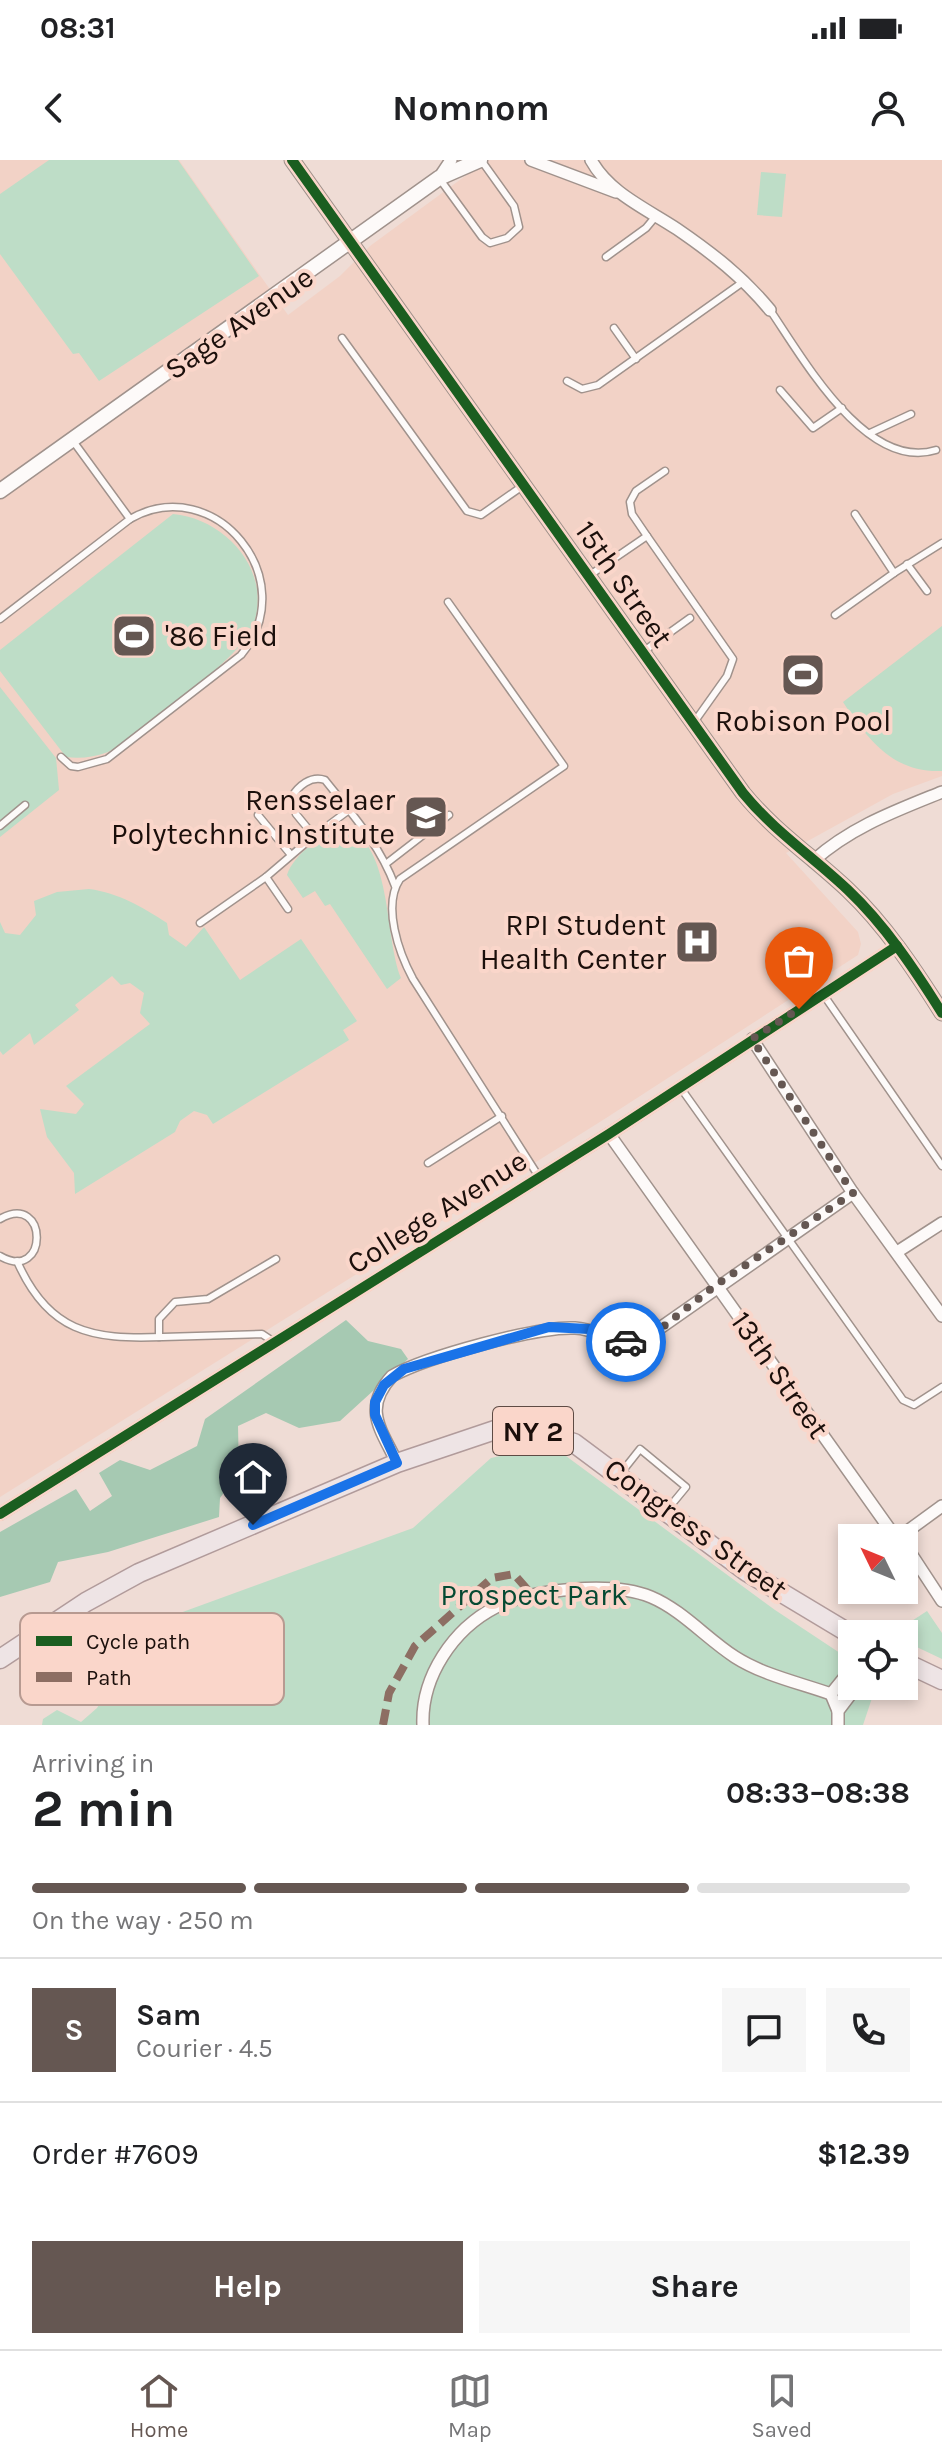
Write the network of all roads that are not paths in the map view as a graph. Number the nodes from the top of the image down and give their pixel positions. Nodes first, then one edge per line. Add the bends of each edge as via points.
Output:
1 (292, 160) edge
2 (451, 160) edge
3 (480, 160) edge
4 (531, 160) edge
5 (591, 160) edge
6 (439, 178) junction
7 (618, 192) junction
8 (656, 216) junction
9 (352, 244) junction
10 (606, 257) dead end
11 (746, 280) junction
12 (770, 310) joint
13 (614, 328) dead end
14 (342, 338) dead end
15 (636, 359) junction
16 (567, 381) dead end
17 (780, 390) dead end
18 (842, 408) junction
19 (911, 414) dead end
20 (870, 433) junction
21 (73, 441) junction
22 (936, 450) dead end
23 (665, 471) dead end
24 (524, 485) junction
25 (0, 491) edge
26 (855, 514) dead end
27 (130, 519) junction
28 (647, 536) junction
29 (942, 543) edge
30 (907, 564) junction
31 (894, 573) junction
32 (588, 576) junction
33 (927, 591) dead end
34 (448, 602) dead end
35 (835, 615) dead end
36 (690, 618) dead end
37 (0, 619) edge
38 (642, 652) junction
39 (693, 724) junction
40 (61, 757) dead end
41 (942, 792) edge
42 (25, 805) dead end
43 (349, 810) junction
44 (258, 815) dead end
45 (449, 815) dead end
46 (0, 826) edge
47 (314, 836) junction
48 (291, 855) junction
49 (813, 861) junction
50 (387, 863) junction
51 (266, 877) junction
52 (395, 886) junction
53 (288, 909) dead end
54 (200, 923) dead end
55 (897, 946) junction
56 (823, 994) junction
57 (942, 1013) edge
58 (752, 1039) junction
59 (680, 1087) junction
60 (502, 1116) junction
61 (609, 1134) junction
62 (428, 1163) dead end
63 (942, 1166) edge
64 (540, 1177) junction
65 (853, 1193) junction
66 (0, 1219) edge
67 (942, 1223) edge
68 (787, 1236) junction
69 (897, 1252) junction
70 (0, 1256) edge
71 (276, 1259) dead end
72 (17, 1261) junction
73 (716, 1285) junction
74 (942, 1316) edge
75 (159, 1337) junction
76 (274, 1342) junction
77 (942, 1387) edge
78 (397, 1463) junction
79 (619, 1476) junction
80 (942, 1506) edge
81 (665, 1513) junction
82 (0, 1514) edge
83 (887, 1524) edge
84 (917, 1524) edge
85 (918, 1564) edge
86 (942, 1601) edge
87 (69, 1613) edge
88 (838, 1627) edge
89 (20, 1646) edge
90 (0, 1659) edge
91 (918, 1669) edge
92 (942, 1680) edge
93 (838, 1685) edge
94 (831, 1694) junction
95 (846, 1700) edge
96 (838, 1711) junction
97 (423, 1725) edge
98 (838, 1725) edge

1 - 9 street, 15th Street
2 - 6 street
3 - 6 street, Sage Avenue
3 - 6 lane via 518,214 519,227 499,242 482,237
4 - 7 street
5 - 7 street
6 - 9 street, Sage Avenue
7 - 8 street
8 - 10 lane
8 - 11 street
9 - 21 street, Sage Avenue
9 - 24 street, 15th Street
11 - 12 street
11 - 15 lane
12 - 18 lane
13 - 15 lane
14 - 24 lane via 467,511 481,515
15 - 16 lane via 590,389
17 - 18 lane via 813,428
18 - 20 lane
19 - 20 lane
20 - 22 lane via 911,454
21 - 25 street, Sage Avenue
21 - 27 lane
23 - 28 lane via 636,491 630,502
24 - 32 street, 15th Street
26 - 31 lane
27 - 37 lane
27 - 40 lane via 156,509 185,509 229,527 246,545 258,570 263,602 257,633 241,655 107,759 71,766
28 - 32 lane
28 - 39 lane via 733,659
29 - 30 lane
30 - 31 lane
30 - 33 lane
31 - 35 lane
32 - 38 street, 15th Street
34 - 52 lane via 564,766
36 - 38 lane
38 - 39 street, 15th Street
39 - 49 street, 15th Street via 765,821
41 - 49 street via 862,825
42 - 46 lane
43 - 47 lane
43 - 47 lane via 325,780 308,781 295,792 292,806
43 - 50 lane
44 - 48 lane
45 - 50 lane
47 - 48 lane
48 - 51 lane
49 - 55 street, 15th Street via 849,891
50 - 52 lane
51 - 53 lane
51 - 54 lane
52 - 60 lane via 395,924 405,964
55 - 56 street, College Avenue
55 - 57 street, 15th Street
56 - 58 street, College Avenue
56 - 63 lane
58 - 59 street, College Avenue
58 - 65 street
59 - 61 street, College Avenue
59 - 68 lane
60 - 62 lane
60 - 64 lane
61 - 64 street, College Avenue
61 - 73 street, 13th Street
64 - 76 street, College Avenue
65 - 68 street
65 - 69 street
66 - 72 lane via 23,1215 37,1230 34,1250
67 - 69 street
68 - 73 street
68 - 77 lane via 903,1400 914,1405
69 - 74 street
70 - 72 lane
71 - 75 lane via 208,1299 175,1302 159,1319
72 - 75 lane via 36,1296 75,1328 101,1337
73 - 78 street via 640,1342 589,1329 549,1327 404,1369 381,1389 375,1415
73 - 83 street, 13th Street
75 - 76 lane via 262,1334
76 - 82 street, College Avenue
78 - 79 main road, Congress Street / NY 2 via 495,1430 527,1429 574,1443
78 - 87 main road, Congress Street / NY 2 via 176,1556
79 - 81 main road, Congress Street / NY 2
79 - 81 lane via 640,1449 686,1487
80 - 84 street
81 - 88 main road, Congress Street / NY 2 via 747,1572
85 - 86 street
89 - 90 main road, Congress Street / NY 2
91 - 92 main road
93 - 94 street
94 - 96 street
94 - 97 street via 736,1658 651,1597 622,1589 572,1588 497,1607 463,1631 431,1676
95 - 96 street
96 - 98 street

